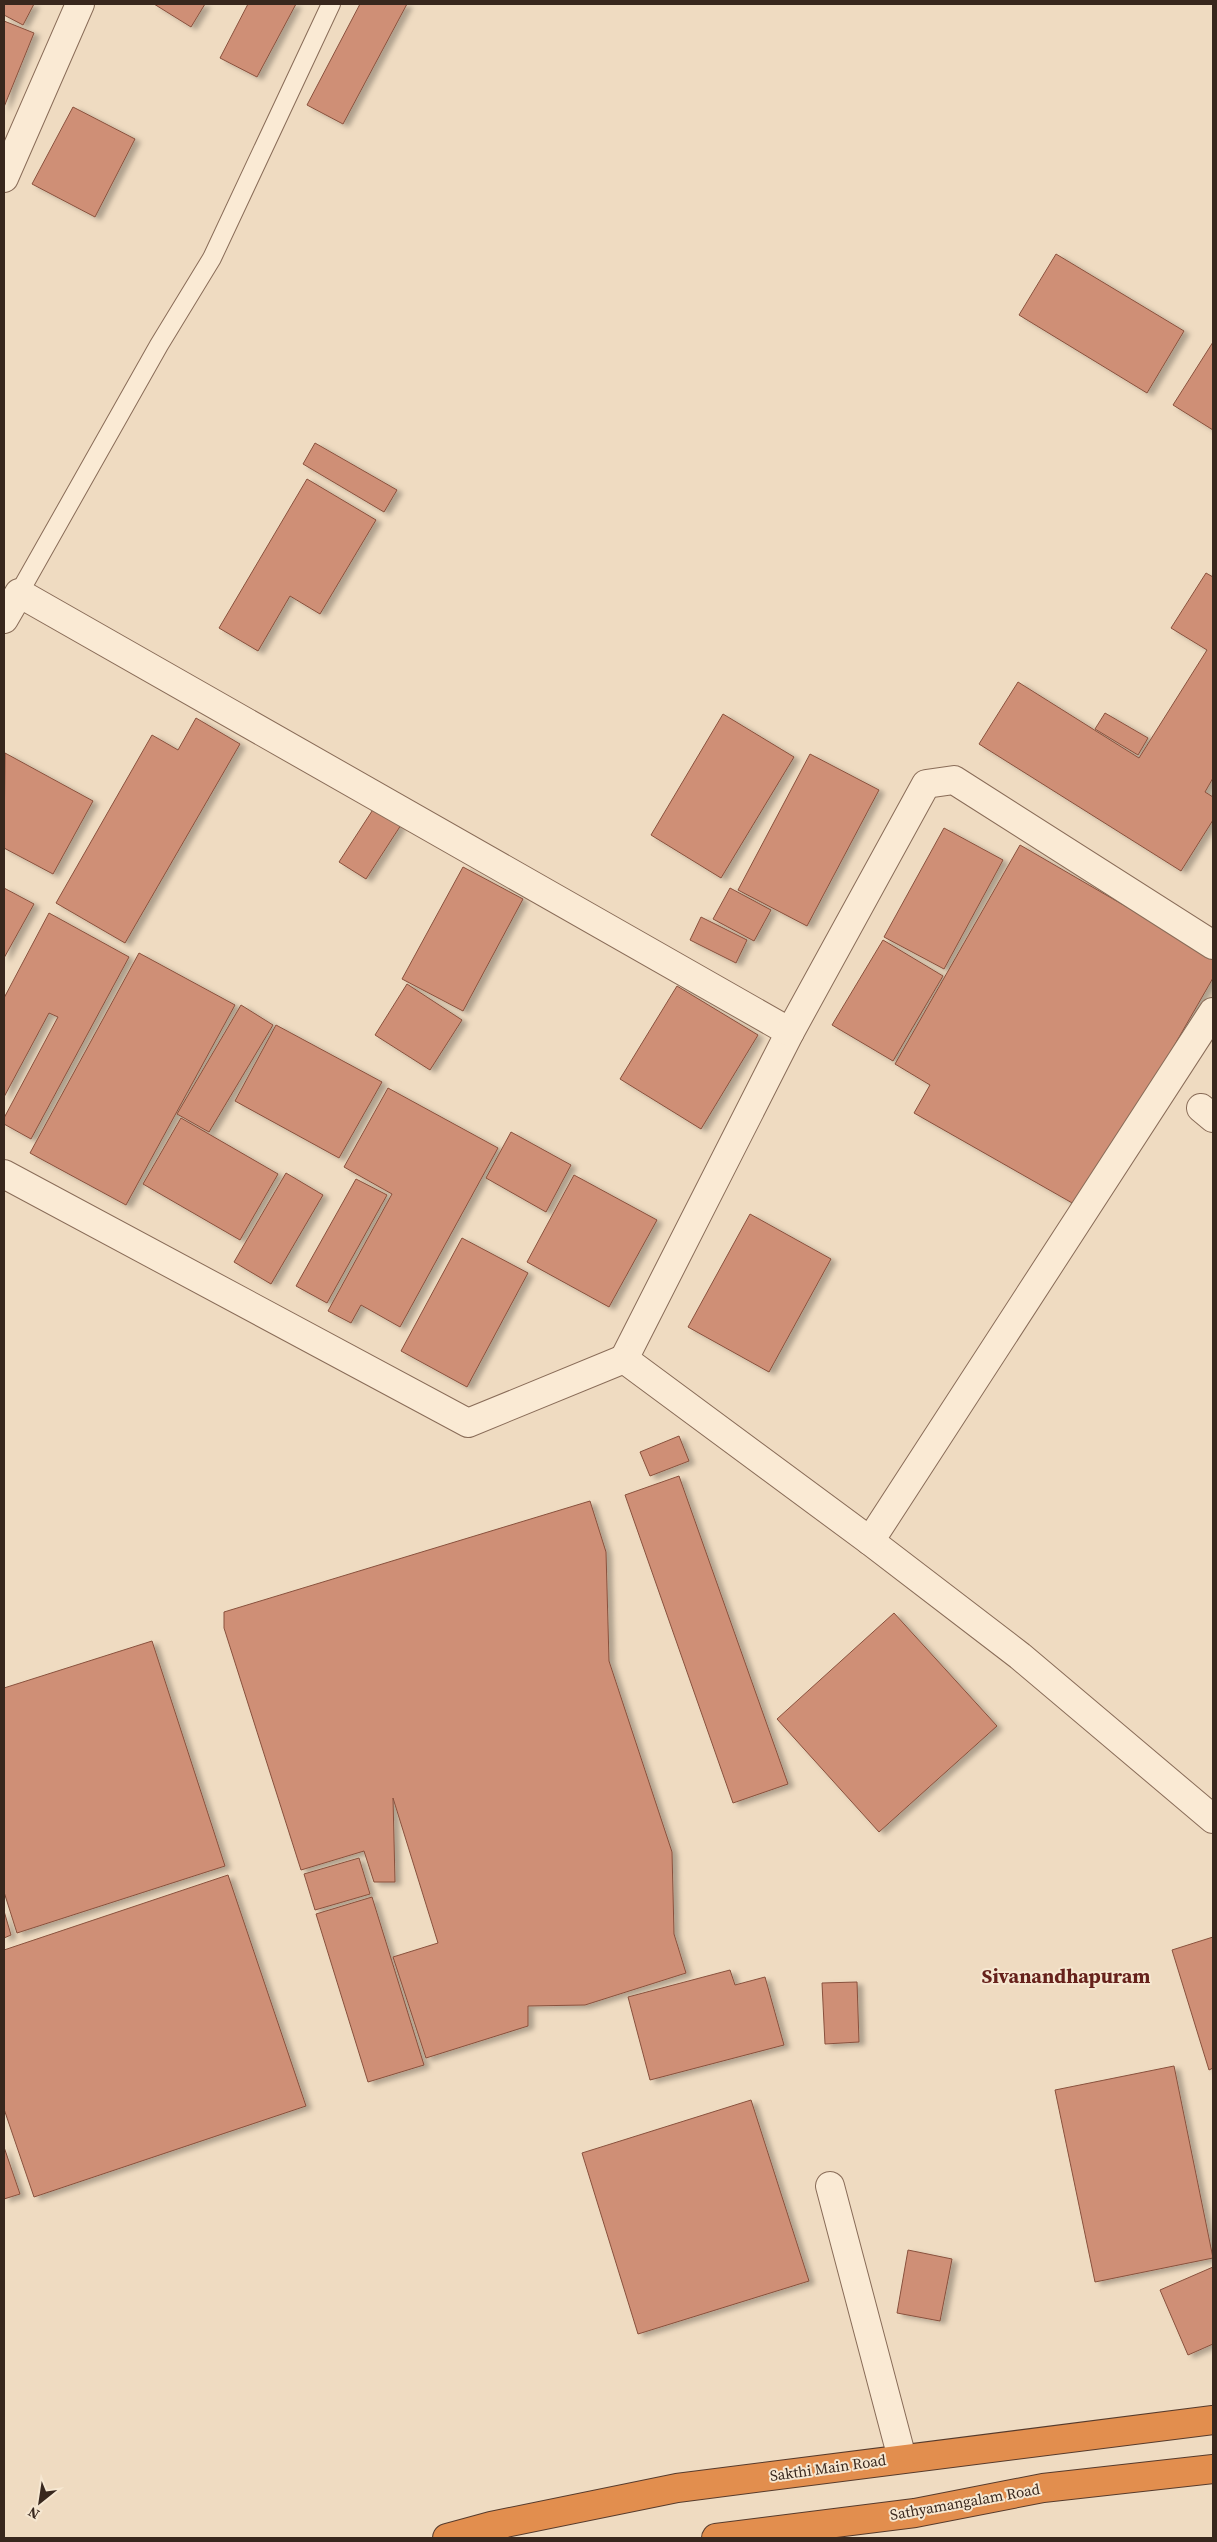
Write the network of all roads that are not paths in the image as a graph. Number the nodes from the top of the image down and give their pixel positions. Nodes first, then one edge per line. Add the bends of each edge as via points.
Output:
1 (80, 4) edge
2 (331, 4) edge
3 (4, 178) edge
4 (19, 593) junction
5 (4, 619) edge
6 (1213, 945) edge
7 (1213, 1012) edge
8 (790, 1032) junction
9 (4, 1174) edge
10 (624, 1359) junction
11 (870, 1541) junction
12 (1213, 1819) edge
13 (830, 2186) dead end
14 (1213, 2420) edge
15 (902, 2458) junction
16 (1213, 2469) edge
17 (447, 2538) edge
18 (716, 2538) edge

1 - 3 street
2 - 4 lane via 212,258
4 - 5 street
4 - 8 street
6 - 8 street via 954,780 926,784
7 - 11 street
8 - 10 street
9 - 10 street via 468,1423
10 - 11 street
11 - 12 street via 1020,1656
13 - 15 street
14 - 15 highway, Sakthi Main Road
15 - 17 highway, Sakthi Main Road via 677,2488
16 - 18 highway, Sathyamangalam Road via 1043,2488 915,2513

